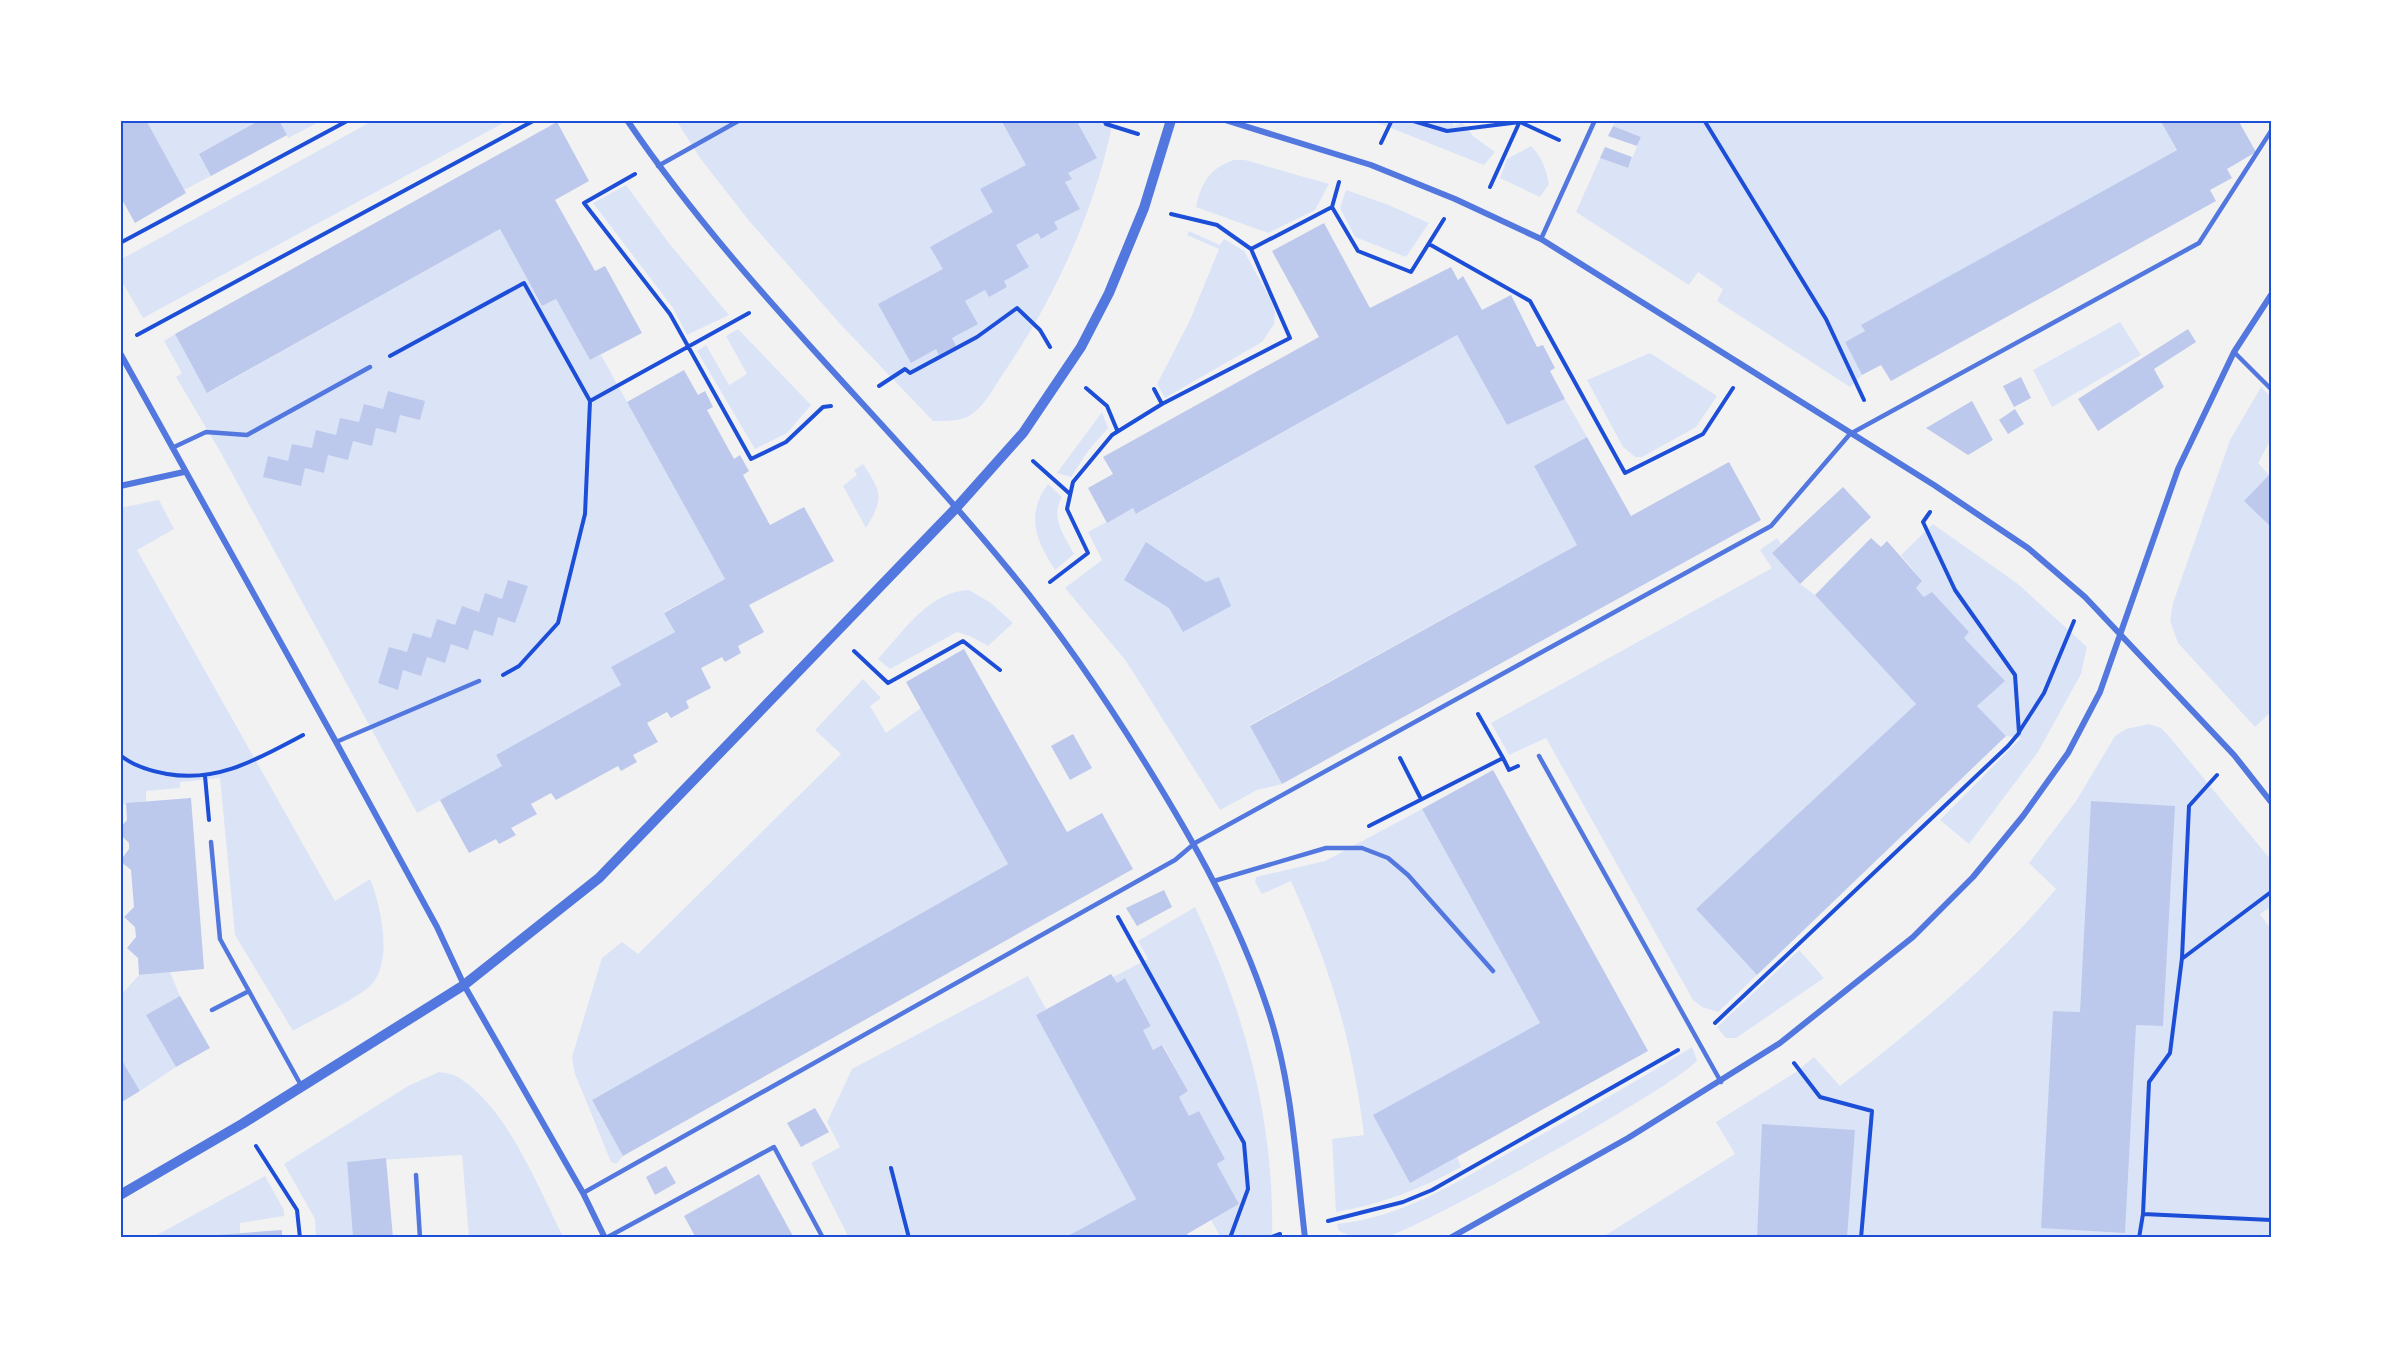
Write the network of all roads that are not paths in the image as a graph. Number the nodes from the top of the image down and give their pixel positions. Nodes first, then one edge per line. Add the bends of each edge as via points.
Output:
1 (627, 120) edge
2 (740, 120) edge
3 (1171, 120) edge
4 (1226, 120) edge
5 (1595, 120) edge
6 (2271, 131) edge
7 (657, 164) junction
8 (1541, 239) junction
9 (2271, 295) edge
10 (2234, 352) junction
11 (120, 353) edge
12 (370, 367) road end
13 (2271, 389) edge
14 (1850, 434) junction
15 (172, 448) junction
16 (184, 472) junction
17 (120, 486) edge
18 (956, 508) junction
19 (2119, 636) junction
20 (479, 681) road end
21 (336, 742) junction
22 (1539, 756) road end
23 (2271, 802) edge
24 (211, 842) road end
25 (1195, 843) junction
26 (1214, 881) junction
27 (1493, 971) dead end
28 (464, 985) junction
29 (249, 991) junction
30 (212, 1010) dead end
31 (1721, 1082) junction
32 (302, 1087) junction
33 (416, 1175) dead end
34 (583, 1193) junction
35 (120, 1195) edge
36 (420, 1238) edge
37 (605, 1238) edge
38 (824, 1238) edge
39 (1305, 1238) edge
40 (1450, 1238) edge

1 - 7 street
2 - 7 lane
3 - 18 street via 1144,208 1109,293 1081,347 1013,444
4 - 8 street via 1346,157 1455,199
5 - 8 lane
6 - 14 lane via 2199,243
7 - 18 street via 768,302
8 - 14 street
9 - 10 street
10 - 13 lane
10 - 19 street via 2178,469
11 - 15 street
12 - 15 lane via 248,435 206,432
14 - 19 street via 2028,548 2085,597
14 - 25 lane via 1771,526
15 - 16 street
16 - 17 street
16 - 21 street
18 - 25 street via 1031,597 1094,681
18 - 28 street via 599,878
19 - 23 street via 2234,755
19 - 31 street via 2100,692 2068,753 1973,877 1913,937 1780,1043
20 - 21 lane
21 - 28 street via 437,927
22 - 31 lane
24 - 29 lane via 220,939
25 - 26 street
25 - 34 lane via 1175,860
26 - 27 lane via 1326,848 1362,848 1388,858 1408,875
26 - 39 street via 1242,937 1269,1010 1287,1086
28 - 32 street
28 - 34 street
29 - 30 lane
29 - 32 lane
31 - 40 street
32 - 35 street
33 - 36 lane
34 - 37 street
37 - 38 lane via 774,1147

